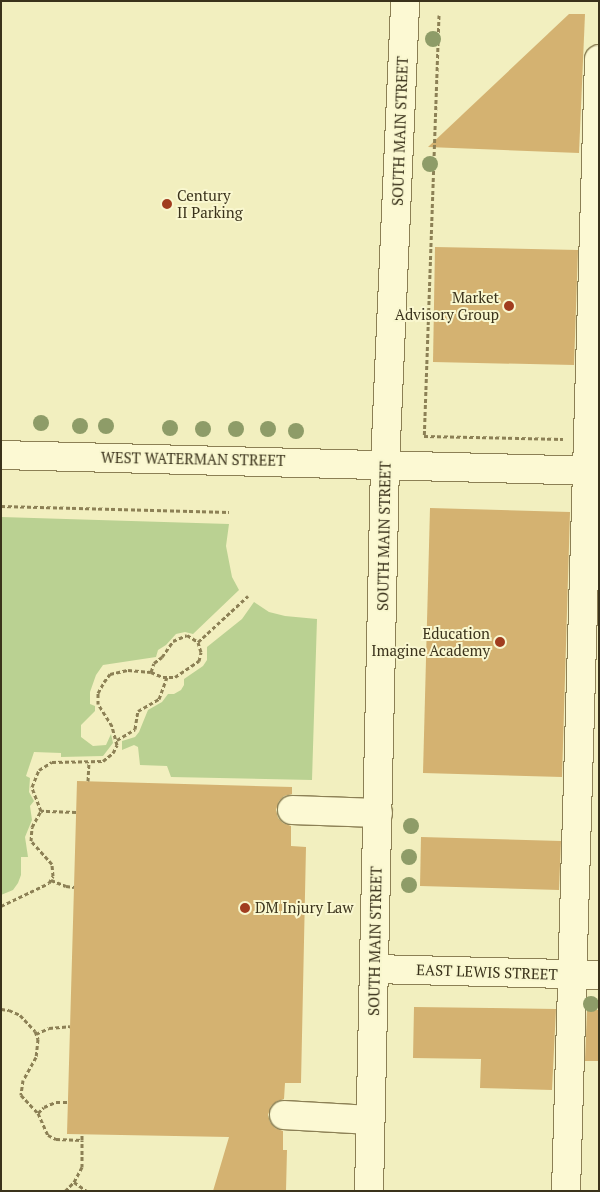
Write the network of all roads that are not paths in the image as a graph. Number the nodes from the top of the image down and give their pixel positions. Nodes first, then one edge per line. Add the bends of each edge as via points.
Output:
1 (405, 1) edge
2 (599, 59) edge
3 (1, 455) edge
4 (385, 464) junction
5 (593, 471) edge
6 (292, 810) dead end
7 (378, 813) junction
8 (374, 968) junction
9 (572, 974) junction
10 (599, 975) edge
11 (284, 1115) dead end
12 (370, 1120) junction
13 (369, 1191) edge
14 (566, 1191) edge

1 - 4 street, SOUTH MAIN STREET
2 - 5 street via 588,440
3 - 4 street, WEST WATERMAN STREET
4 - 5 street, WEST WATERMAN STREET
4 - 7 street, SOUTH MAIN STREET
5 - 9 street
6 - 7 street
7 - 8 street, SOUTH MAIN STREET
8 - 9 street, EAST LEWIS STREET
8 - 12 street, SOUTH MAIN STREET
9 - 10 street, EAST LEWIS STREET
9 - 14 street
11 - 12 street
12 - 13 street, SOUTH MAIN STREET

